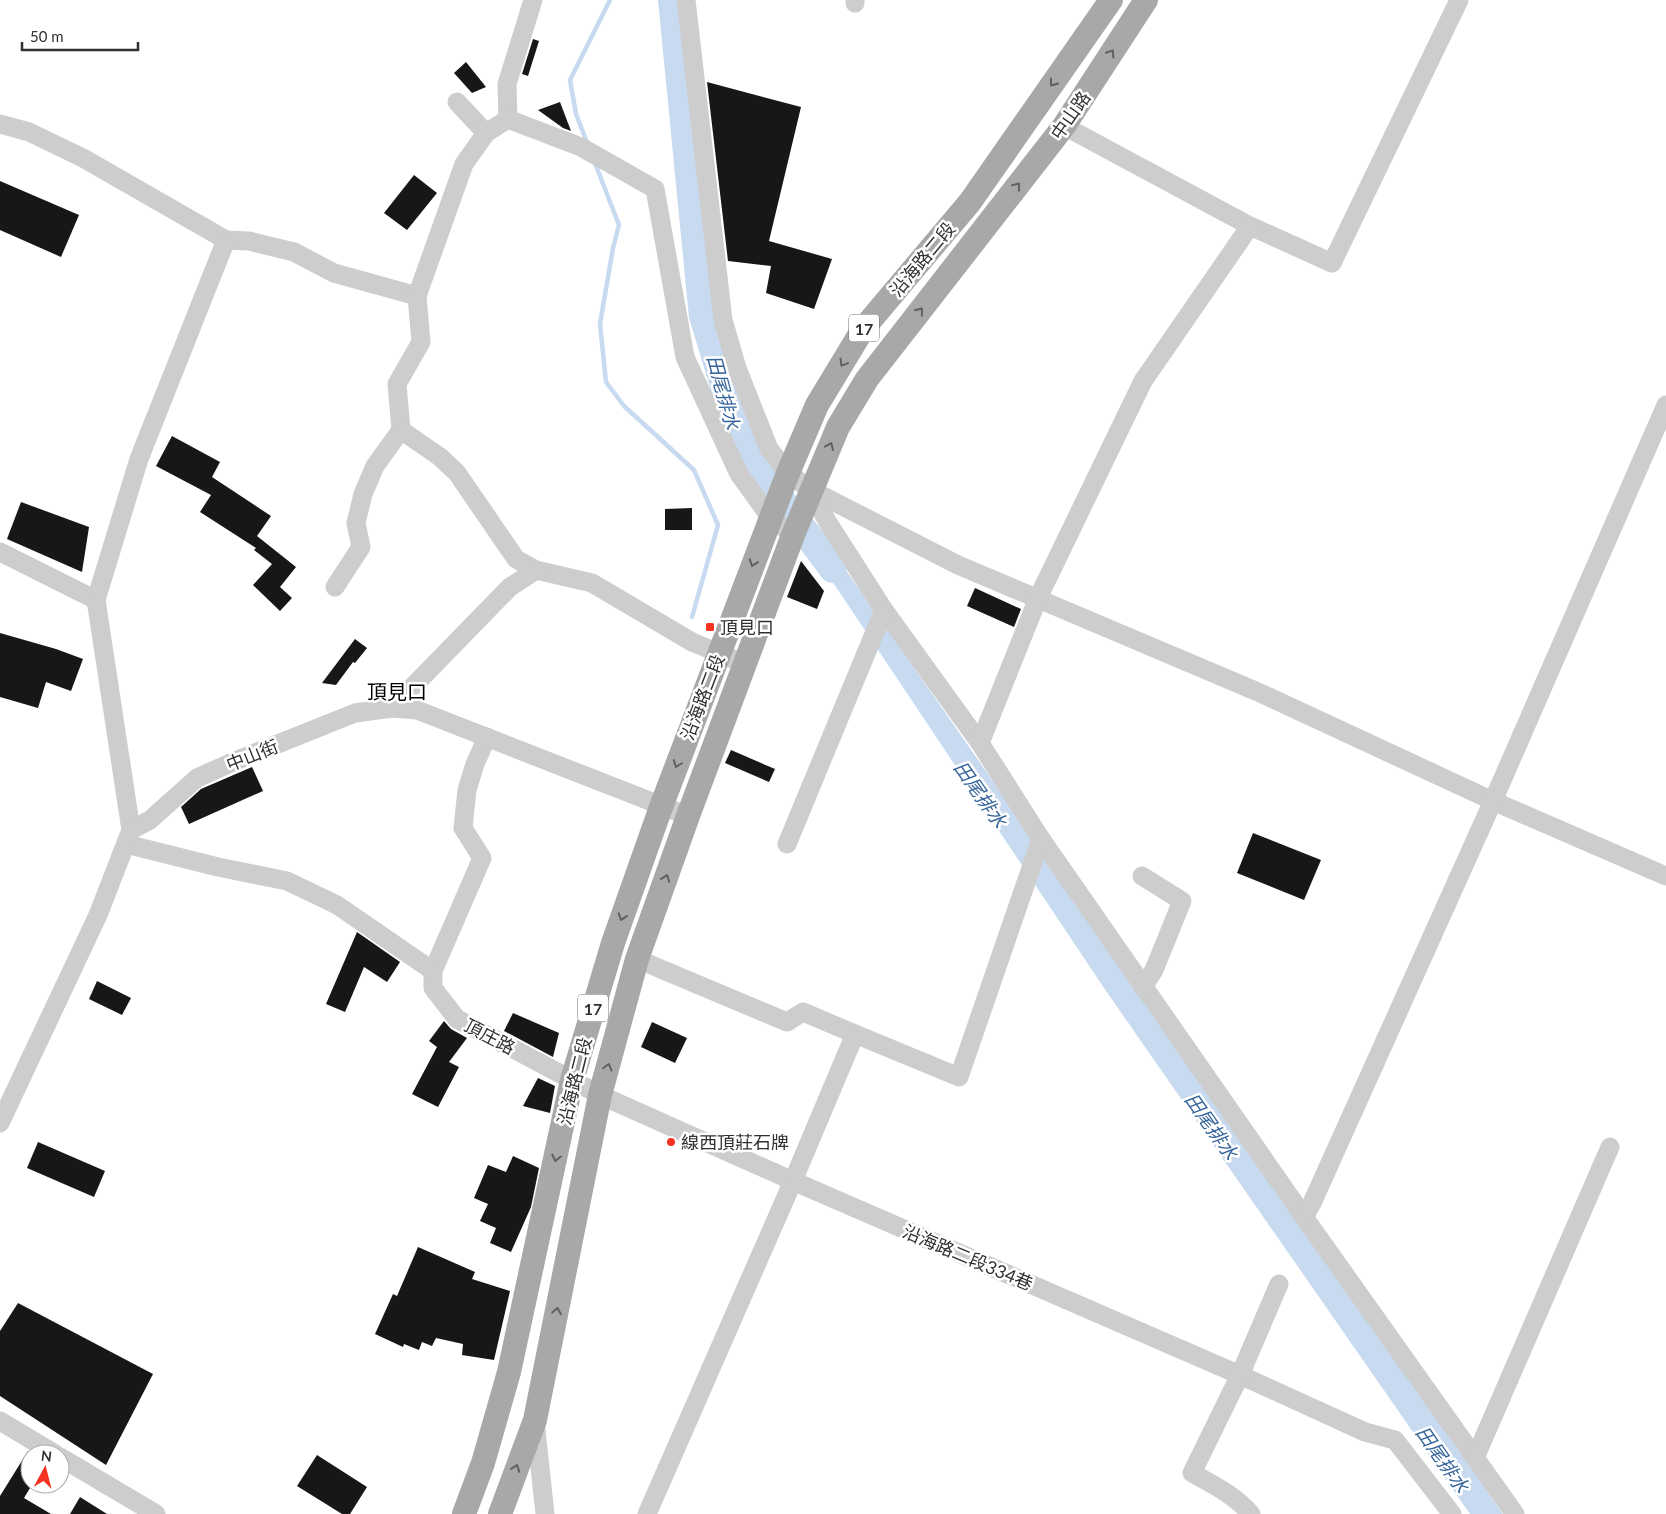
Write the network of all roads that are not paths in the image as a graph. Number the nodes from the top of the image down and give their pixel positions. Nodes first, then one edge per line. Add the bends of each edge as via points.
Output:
1 (533, 0) edge
2 (686, 0) edge
3 (1111, 0) edge
4 (1146, 0) edge
5 (1459, 0) edge
6 (457, 102) dead end
7 (508, 119) junction
8 (0, 124) edge
9 (1064, 126) junction
10 (486, 133) junction
11 (970, 202) joint
12 (988, 224) joint
13 (1250, 226) junction
14 (226, 240) junction
15 (417, 296) junction
16 (1666, 404) edge
17 (401, 430) junction
18 (788, 473) junction
19 (811, 490) junction
20 (770, 517) junction
21 (793, 535) junction
22 (0, 552) edge
23 (536, 570) junction
24 (335, 587) dead end
25 (1038, 598) junction
26 (96, 600) junction
27 (881, 616) junction
28 (719, 654) junction
29 (745, 664) junction
30 (392, 708) junction
31 (487, 737) junction
32 (980, 743) junction
33 (1494, 801) junction
34 (661, 807) junction
35 (688, 816) junction
36 (128, 837) junction
37 (787, 844) dead end
38 (1038, 847) junction
39 (1142, 876) dead end
40 (1666, 876) edge
41 (638, 959) junction
42 (433, 971) junction
43 (1143, 987) junction
44 (855, 1034) junction
45 (572, 1080) junction
46 (600, 1094) junction
47 (0, 1123) edge
48 (1610, 1147) dead end
49 (793, 1181) junction
50 (1304, 1217) junction
51 (1279, 1284) dead end
52 (1240, 1375) junction
53 (535, 1420) junction
54 (0, 1421) edge
55 (38, 1444) edge
56 (1475, 1458) junction
57 (70, 1463) edge
58 (1509, 1513) edge
59 (156, 1514) edge
60 (464, 1514) edge
61 (500, 1514) edge
62 (545, 1514) edge
63 (647, 1514) edge
64 (1251, 1514) edge
65 (1452, 1514) edge

1 - 7 street via 507,84
2 - 18 street via 723,320 737,368 769,449
3 -> 11 main road, 中山路 / 17
9 -> 4 main road, 中山路 / 17
5 - 13 street via 1332,263
6 - 10 street
7 - 10 street
7 - 20 street via 581,147 655,189 684,357 739,474
8 - 14 street via 29,132 83,158
12 -> 9 main road, 中山路 / 17
9 - 13 street
10 - 15 street via 464,164
11 -> 18 main road, 沿海路二段 / 17 via 864,329 817,405
19 -> 12 main road, 沿海路二段 / 17 via 838,427 867,379
13 - 25 street via 1143,381
14 - 15 street via 248,241 294,252 334,273
14 - 26 street via 139,459
15 - 17 street via 421,342 397,384
16 - 33 street
17 - 23 street via 457,473 516,559
17 - 24 street via 374,466 356,524 361,547
18 - 19 street
18 - 20 main road, 17
19 - 21 main road, 17
19 - 25 street via 958,564
19 - 27 street
20 - 21 street
20 -> 28 main road, 沿海路二段 / 17
21 - 29 main road, 沿海路二段 / 17
22 - 26 street
23 - 28 street via 592,583 692,642
23 - 30 street via 510,586
25 - 32 street
25 - 33 street via 1258,692
26 - 36 street
27 - 32 street
27 - 37 street
28 - 29 street
28 -> 34 main road, 沿海路二段 / 17
29 - 35 main road, 沿海路二段 / 17
30 - 31 street, 中山街 via 417,710
30 - 36 street, 中山街 via 355,713 197,778
31 - 34 street, 中山街
31 - 42 street via 467,790 463,828 482,858
32 - 38 street
33 - 40 street
33 - 50 street
34 - 35 street, 中山街
34 -> 45 main road, 沿海路二段 / 17 via 613,943
41 -> 35 main road, 沿海路二段 / 17
36 - 42 street via 218,867 287,881 337,905
36 - 47 street via 94,924
38 - 43 street
38 - 44 street via 959,1077
39 - 43 street via 1182,901 1154,970
41 - 44 street via 787,1022 803,1012
46 -> 41 main road, 沿海路二段 / 17
42 - 45 street, 頂庄路 via 433,988 458,1019
43 - 50 street
44 - 49 street
45 - 46 street, 沿海路二段334巷
45 -> 60 main road, 沿海路二段 / 17 via 509,1372 483,1463
46 - 49 street, 沿海路二段334巷
53 -> 46 main road, 沿海路二段 / 17
48 - 56 street
49 - 52 street, 沿海路二段334巷
49 - 63 street
50 - 56 street
51 - 52 street
52 - 64 street via 1192,1473 1233,1498
52 - 65 street, 沿海路二段334巷 via 1365,1432 1394,1440
61 -> 53 main road, 沿海路二段 / 17
53 - 62 street
54 - 55 street
56 - 58 street
57 - 59 street

